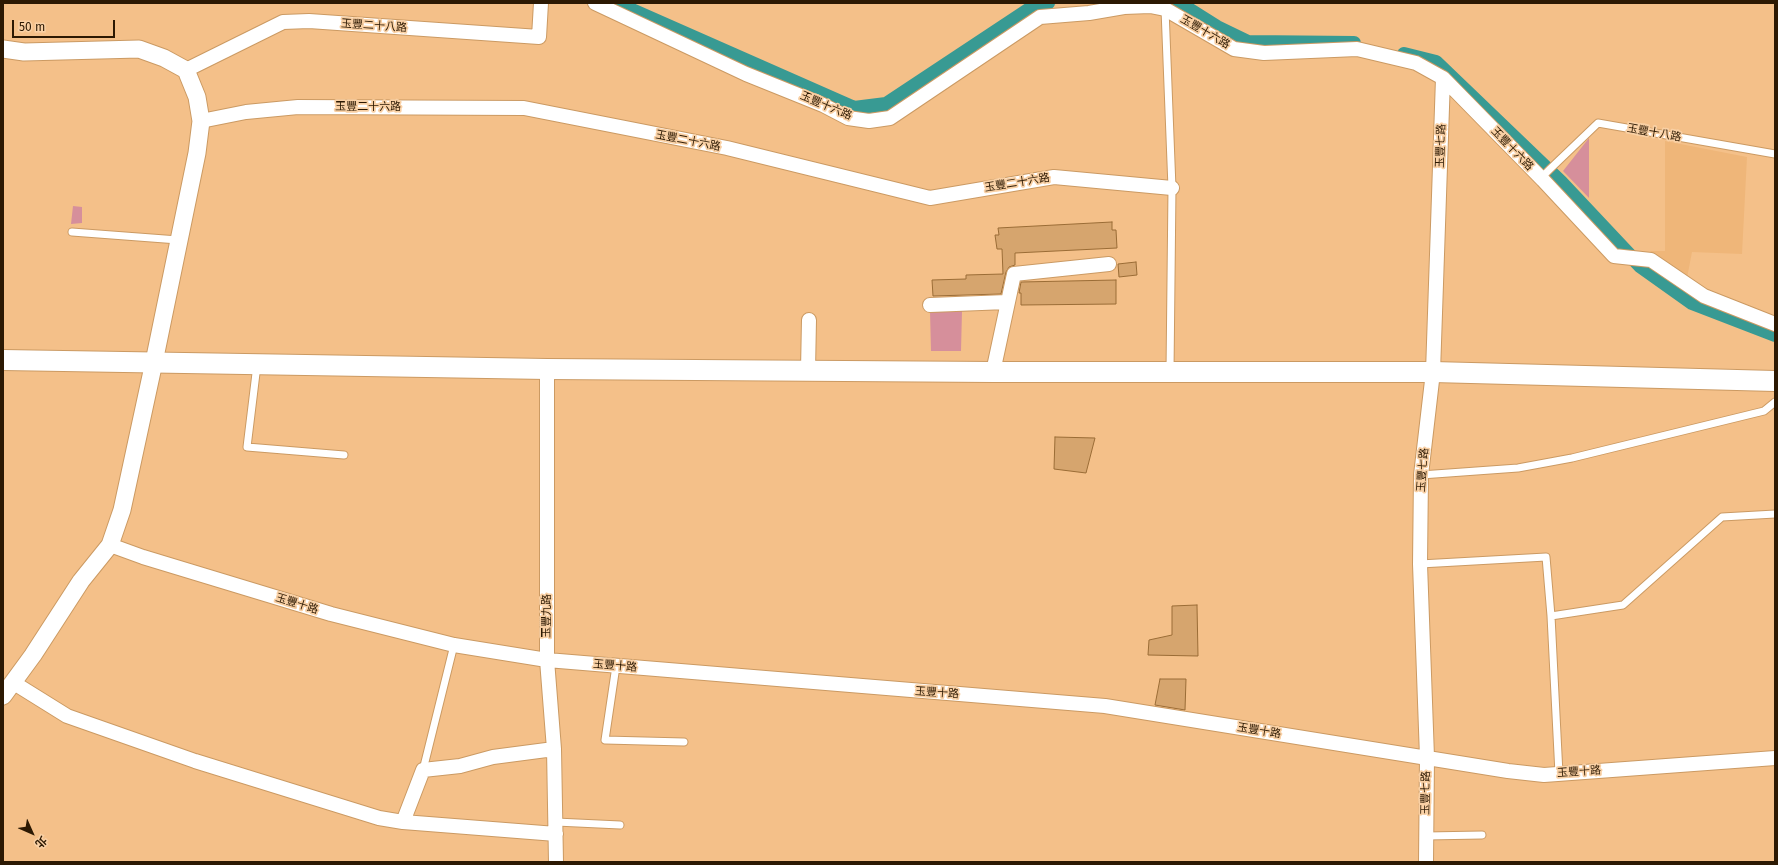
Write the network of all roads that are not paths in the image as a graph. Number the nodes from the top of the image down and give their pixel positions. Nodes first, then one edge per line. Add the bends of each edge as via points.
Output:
1 (541, 3) edge
2 (594, 3) edge
3 (1166, 6) edge
4 (3, 50) edge
5 (186, 70) junction
6 (1443, 78) junction
7 (200, 121) junction
8 (1775, 154) edge
9 (1546, 175) junction
10 (1172, 188) junction
11 (72, 232) dead end
12 (178, 240) junction
13 (1109, 264) dead end
14 (1007, 302) junction
15 (930, 305) dead end
16 (809, 320) dead end
17 (1775, 324) edge
18 (3, 360) edge
19 (154, 362) junction
20 (257, 365) junction
21 (547, 369) junction
22 (808, 370) junction
23 (993, 372) junction
24 (1433, 372) junction
25 (1170, 373) junction
26 (1775, 381) edge
27 (1775, 402) edge
28 (344, 455) dead end
29 (1421, 475) junction
30 (1775, 514) edge
31 (110, 545) junction
32 (1420, 564) junction
33 (1551, 616) junction
34 (454, 645) junction
35 (547, 660) junction
36 (616, 666) junction
37 (14, 683) junction
38 (3, 696) edge
39 (684, 742) dead end
40 (554, 749) junction
41 (1427, 757) junction
42 (1775, 758) edge
43 (422, 770) junction
44 (1559, 774) junction
45 (403, 822) junction
46 (620, 825) dead end
47 (556, 828) junction
48 (1482, 835) dead end
49 (1426, 836) junction
50 (556, 862) edge
51 (1426, 862) edge

1 - 5 street, 玉豐二十八路 via 539,37 309,21 283,22
2 - 3 street, 玉豐十六路 via 848,118 868,121 890,118 1040,16
3 - 6 street, 玉豐十六路 via 1234,49 1264,53 1357,49 1416,63
3 - 10 lane
4 - 5 street via 24,52 138,49 164,58
5 - 7 street via 197,97
6 - 9 street, 玉豐十六路
6 - 24 street, 玉豐七路
7 - 10 street, 玉豐二十六路 via 246,112 298,107 524,108 727,148 930,198 1054,177
7 - 12 street via 197,152
8 - 9 lane, 玉豐十八路 via 1598,123
9 - 17 street, 玉豐十六路 via 1614,256 1651,260 1704,296
10 - 25 lane
11 - 12 lane
12 - 19 street
13 - 14 street via 1014,274
14 - 15 street
14 - 23 street
16 - 22 street
18 - 19 main road
19 - 20 main road
19 - 31 street via 122,510
20 - 21 main road
20 - 28 lane via 246,447
21 - 22 main road
21 - 35 street, 玉豐九路
22 - 23 main road
23 - 25 main road
24 - 25 main road
24 - 26 main road
24 - 29 street, 玉豐七路
27 - 29 lane via 1764,411 1572,458 1518,468
29 - 32 street, 玉豐七路
30 - 33 lane via 1722,517 1623,605
31 - 34 street, 玉豐十路 via 331,614
31 - 37 street via 81,581
32 - 33 lane via 1546,557
32 - 41 street, 玉豐七路
33 - 44 lane
34 - 35 street, 玉豐十路
34 - 43 lane
35 - 36 street, 玉豐十路
35 - 40 street, 玉豐九路
36 - 39 lane via 605,740
36 - 41 street, 玉豐十路 via 1105,706
37 - 38 street
37 - 45 street via 67,716 202,764 379,818
40 - 43 street via 493,757 460,766
40 - 47 street, 玉豐九路
41 - 44 street, 玉豐十路 via 1508,771
41 - 49 street, 玉豐七路
42 - 44 street, 玉豐十路
43 - 45 street
45 - 47 street
46 - 47 lane
47 - 50 street, 玉豐九路
48 - 49 lane
49 - 51 street, 玉豐七路

